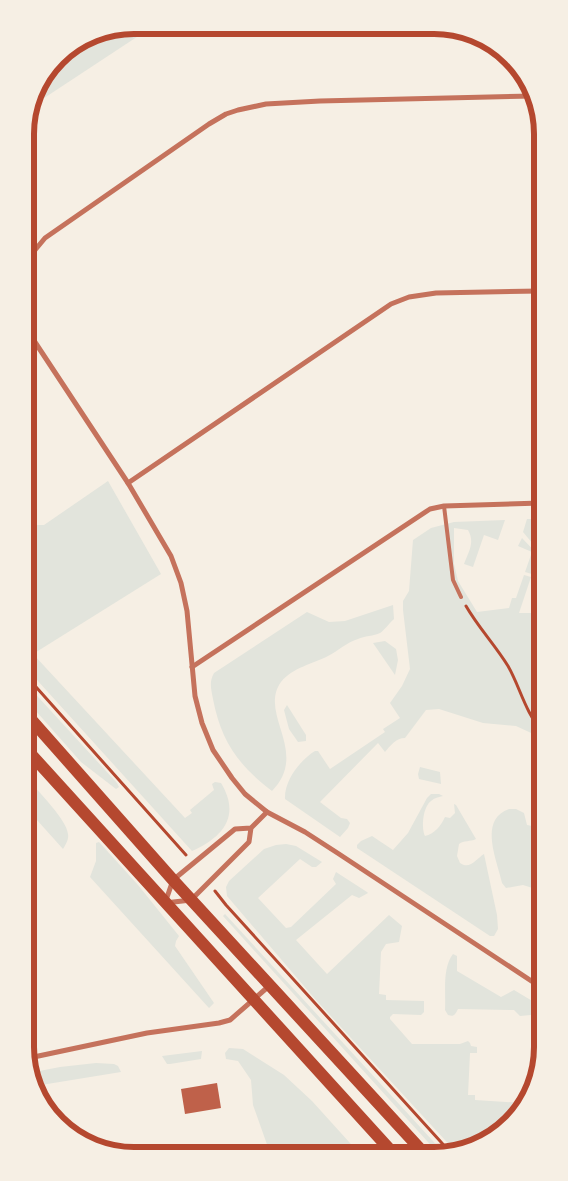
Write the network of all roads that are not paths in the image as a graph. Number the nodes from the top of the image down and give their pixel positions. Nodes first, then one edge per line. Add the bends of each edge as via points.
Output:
1 (527, 96) edge
2 (34, 252) edge
3 (534, 291) edge
4 (34, 342) edge
5 (128, 484) junction
6 (534, 503) edge
7 (444, 506) junction
8 (461, 597) road end
9 (192, 667) junction
10 (34, 723) edge
11 (34, 758) edge
12 (267, 812) junction
13 (251, 828) junction
14 (173, 880) junction
15 (191, 900) junction
16 (166, 903) junction
17 (534, 983) edge
18 (270, 984) junction
19 (253, 1000) junction
20 (35, 1057) edge
21 (388, 1147) edge
22 (418, 1147) edge

1 - 2 street via 266,104 226,114 45,238
3 - 5 street via 436,293 391,304
4 - 5 street
5 - 9 street via 170,556 181,583
6 - 7 street
7 - 8 lane via 453,580
7 - 9 street via 423,513
9 - 12 street via 195,696 213,750 245,794
10 - 14 main road
11 - 16 main road
12 - 13 street
12 - 17 street via 339,854
13 - 14 street via 235,829
13 - 15 street via 249,842
14 - 15 main road
14 - 16 street
15 - 16 street
15 - 18 main road
16 - 19 main road
18 - 19 street
18 - 22 main road
19 - 20 street via 230,1020 219,1023 147,1033
19 - 21 main road

